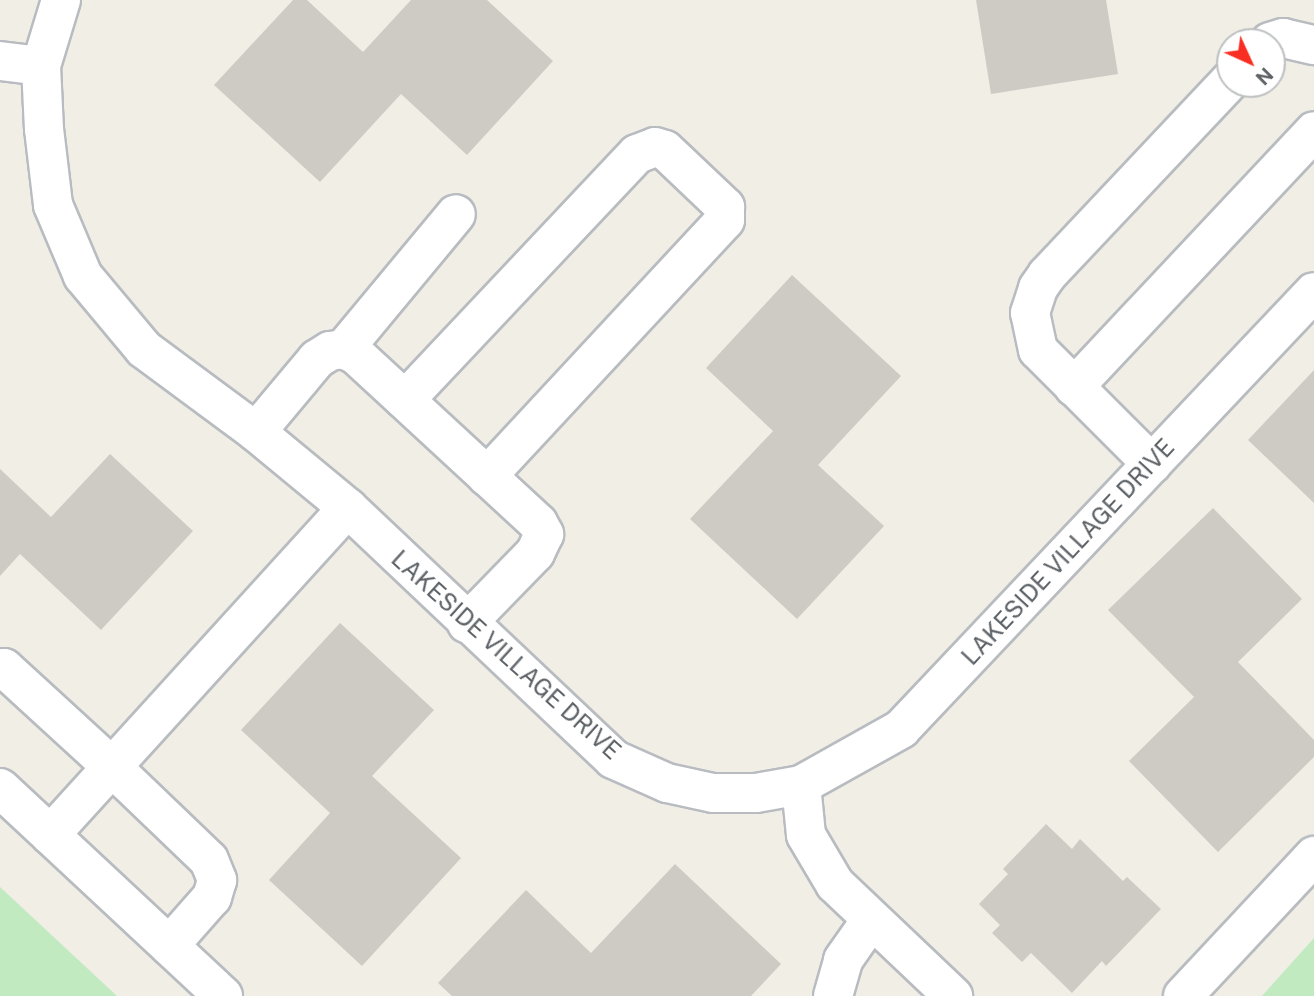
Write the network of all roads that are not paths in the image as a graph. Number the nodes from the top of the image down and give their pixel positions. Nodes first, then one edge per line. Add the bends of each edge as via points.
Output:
1 (61, 0) edge
2 (1286, 39) edge
3 (1314, 45) edge
4 (0, 61) edge
5 (41, 66) junction
6 (1216, 96) edge
7 (1314, 131) edge
8 (456, 214) dead end
9 (1314, 292) edge
10 (344, 349) junction
11 (1074, 387) junction
12 (405, 400) junction
13 (256, 432) junction
14 (1152, 464) junction
15 (487, 476) junction
16 (348, 508) junction
17 (467, 624) junction
18 (0, 669) edge
19 (113, 767) junction
20 (801, 785) junction
21 (0, 788) edge
22 (50, 835) junction
23 (1314, 856) edge
24 (871, 920) junction
25 (169, 946) junction
26 (223, 996) edge
27 (833, 996) edge
28 (953, 996) edge
29 (1183, 996) edge

1 - 5 street, LAKESIDE VILLAGE DRIVE
2 - 3 street
4 - 5 street
5 - 13 street, LAKESIDE VILLAGE DRIVE via 53,205 83,276 144,349
6 - 11 street via 1038,288 1030,313 1038,351
7 - 11 street
8 - 10 street
9 - 14 street, LAKESIDE VILLAGE DRIVE
10 - 12 street
10 - 13 street via 317,359
11 - 14 street
12 - 15 street
12 - 15 street via 637,154 656,147 665,150 725,207 725,220
13 - 16 street, LAKESIDE VILLAGE DRIVE
14 - 20 street, LAKESIDE VILLAGE DRIVE via 901,729
15 - 17 street via 544,534 535,553
16 - 17 street, LAKESIDE VILLAGE DRIVE
16 - 19 street
17 - 20 street, LAKESIDE VILLAGE DRIVE via 613,759 667,783 713,793 756,793
18 - 19 street
19 - 22 street
19 - 25 street via 209,860 217,880 212,897
20 - 24 street via 806,835 835,884
21 - 22 street
22 - 25 street
23 - 29 street
24 - 27 street via 843,960
24 - 28 street
25 - 26 street

